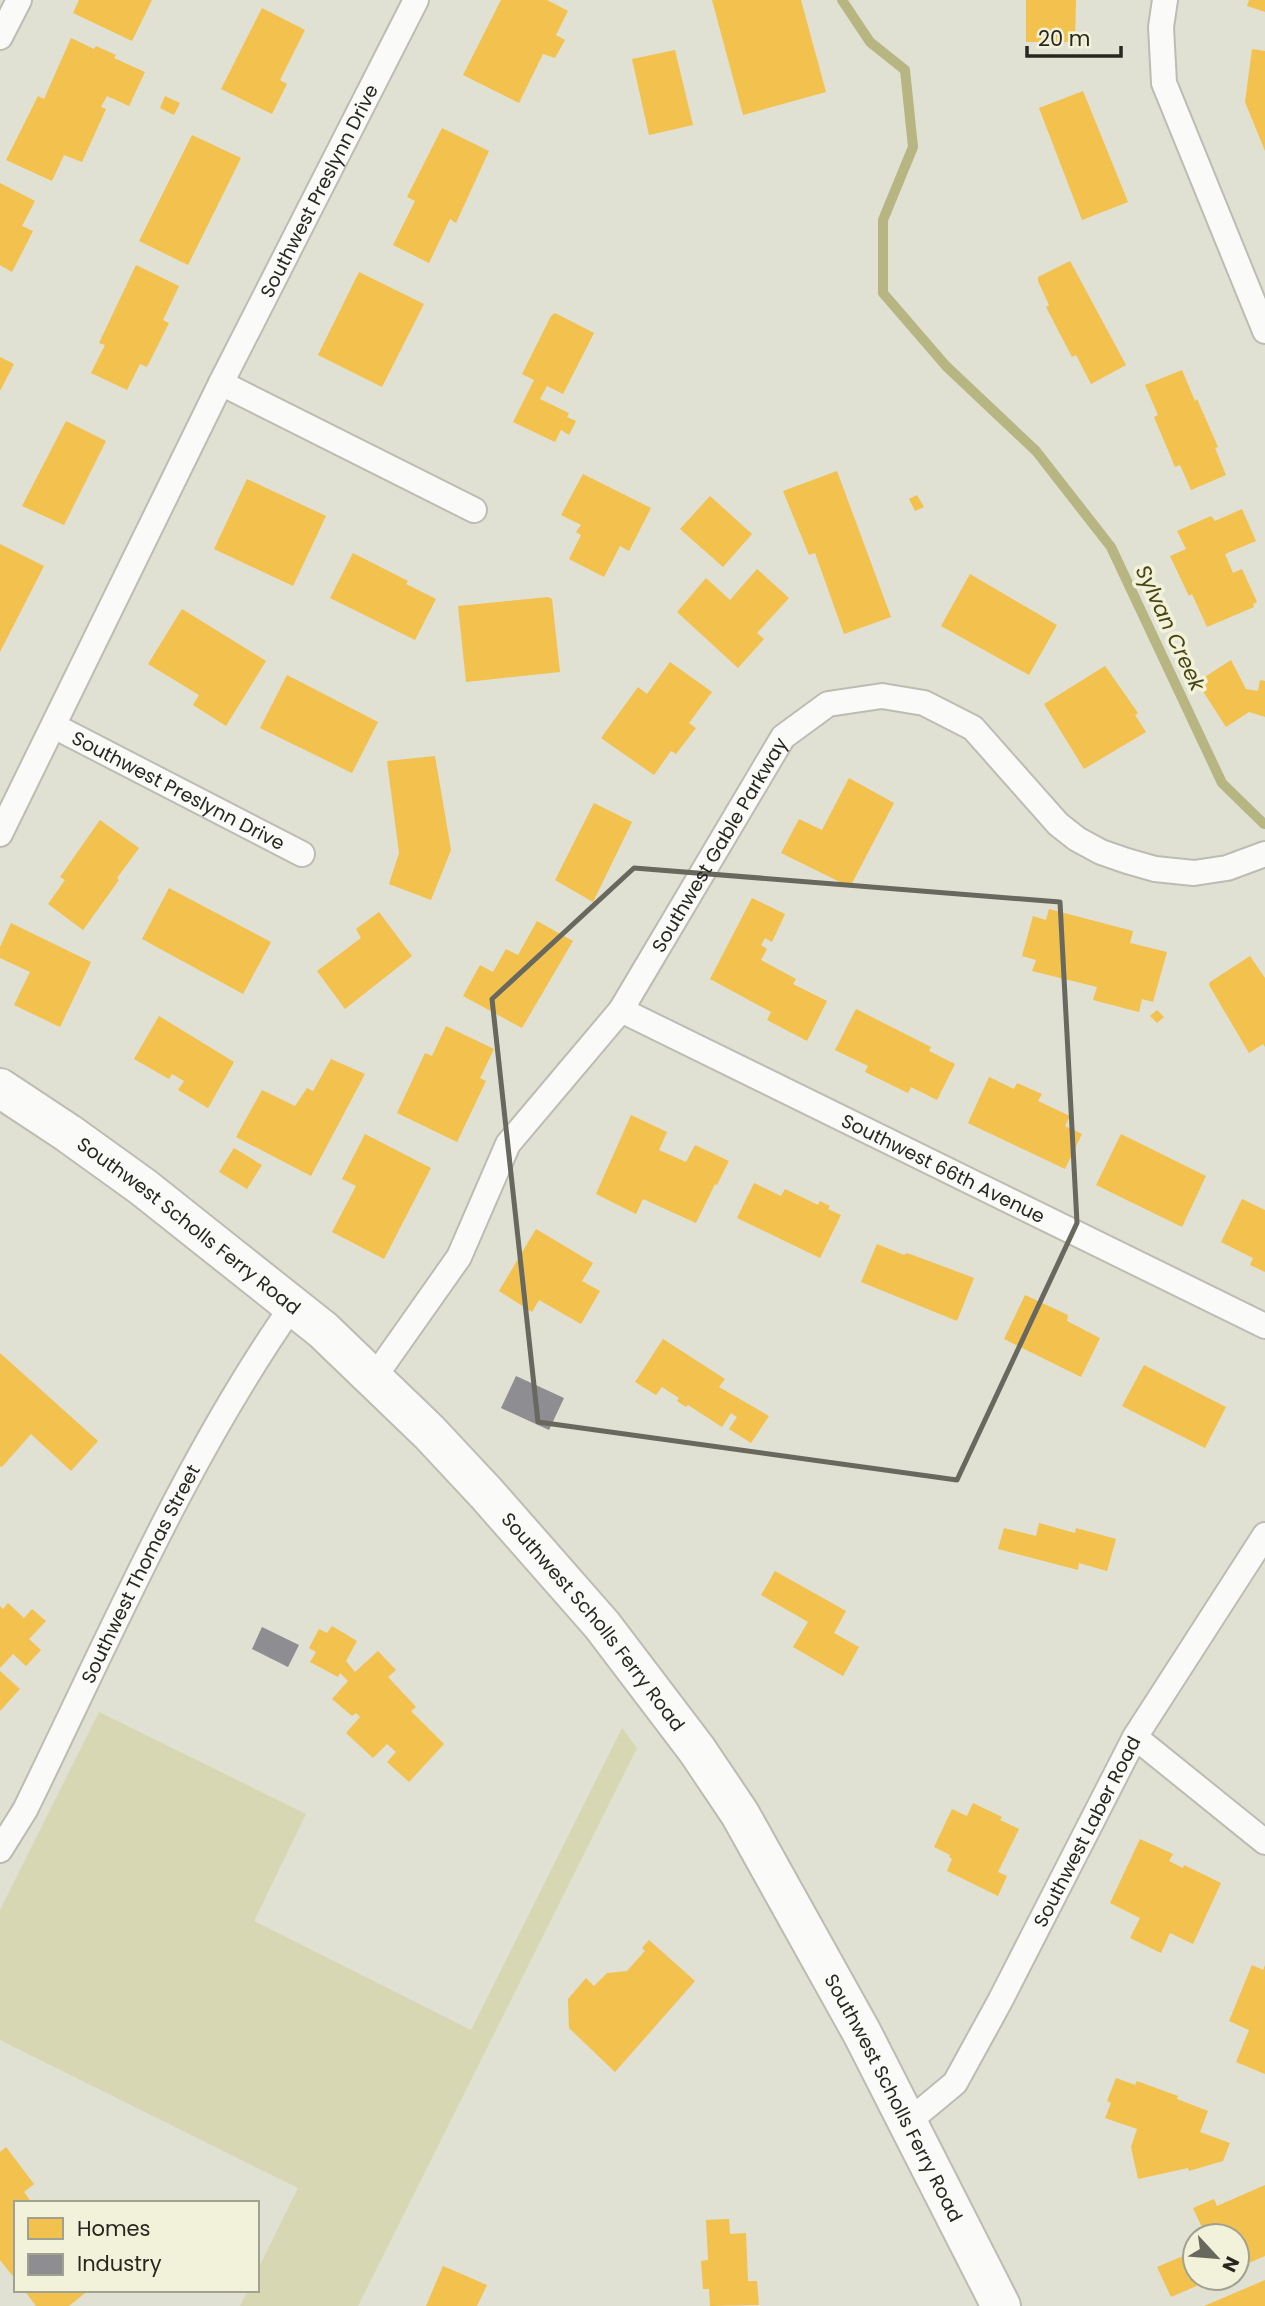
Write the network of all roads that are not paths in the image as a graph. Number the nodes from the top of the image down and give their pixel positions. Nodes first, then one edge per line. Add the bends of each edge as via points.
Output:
1 (19, 0) edge
2 (416, 0) edge
3 (1165, 0) edge
4 (0, 37) edge
5 (1265, 331) edge
6 (221, 383) junction
7 (474, 510) dead end
8 (54, 726) junction
9 (0, 834) edge
10 (1265, 854) edge
11 (302, 855) dead end
12 (621, 1010) junction
13 (0, 1088) edge
14 (293, 1305) junction
15 (1265, 1326) edge
16 (373, 1379) junction
17 (1265, 1535) edge
18 (1135, 1737) junction
19 (1265, 1842) edge
20 (0, 1850) edge
21 (908, 2122) junction
22 (1001, 2306) edge

1 - 4 street
2 - 6 street, Southwest Preslynn Drive
3 - 5 street via 1161,27 1164,83
6 - 7 street
6 - 8 street, Southwest Preslynn Drive
8 - 9 street, Southwest Preslynn Drive
8 - 11 street, Southwest Preslynn Drive
10 - 12 street, Southwest Gable Parkway via 1227,868 1194,873 1155,869 1114,856 1077,839 1058,824 973,729 925,704 882,696 828,704 783,737
12 - 15 street, Southwest 66th Avenue
12 - 16 street, Southwest Gable Parkway via 508,1144 460,1257
13 - 14 main road, Southwest Scholls Ferry Road via 142,1187
14 - 16 main road, Southwest Scholls Ferry Road
14 - 20 street, Southwest Thomas Street via 212,1432 25,1810
16 - 21 main road, Southwest Scholls Ferry Road via 429,1432 549,1562 697,1750 740,1814
17 - 18 street, Southwest Laber Road
18 - 19 street
18 - 21 street, Southwest Laber Road via 955,2083
21 - 22 main road, Southwest Scholls Ferry Road

